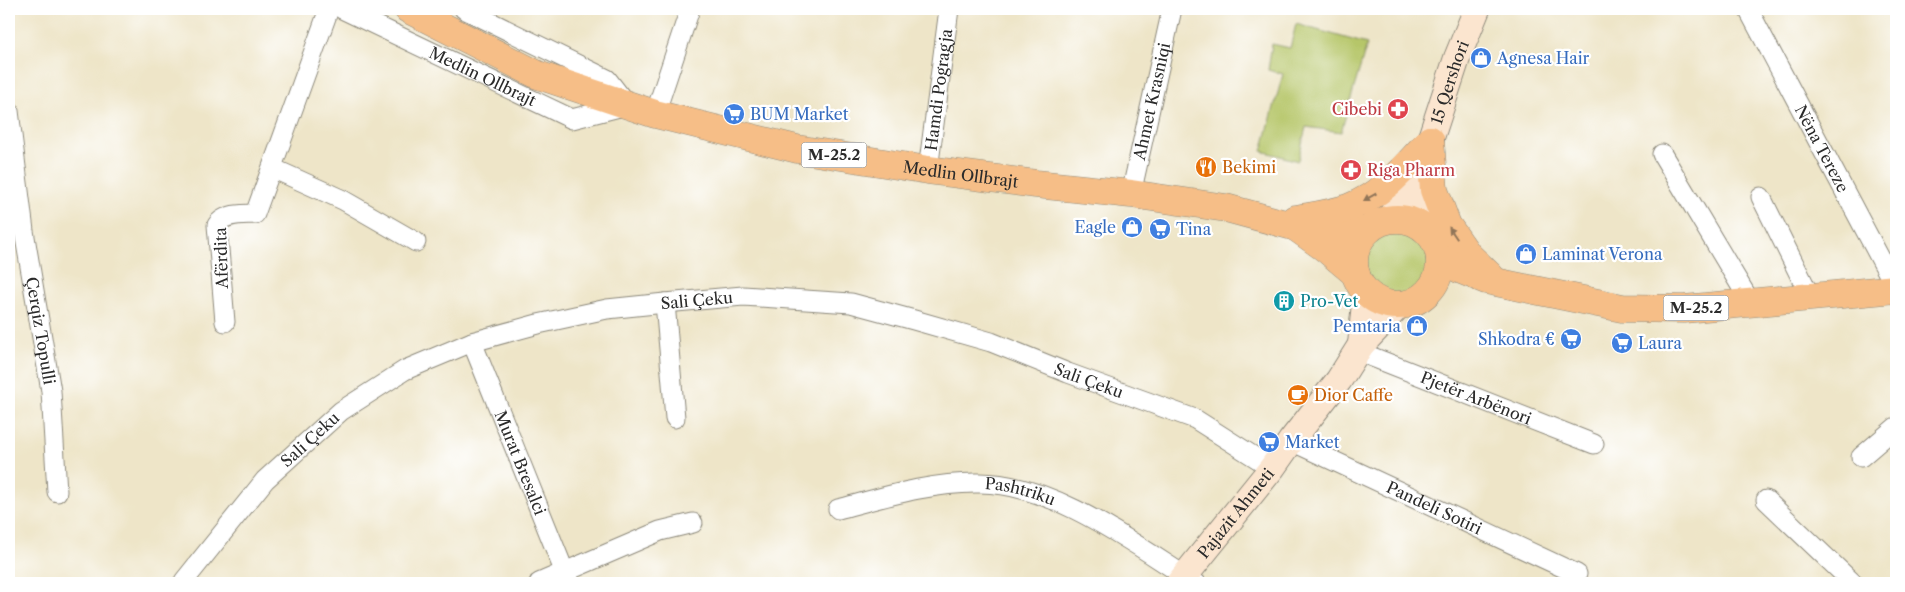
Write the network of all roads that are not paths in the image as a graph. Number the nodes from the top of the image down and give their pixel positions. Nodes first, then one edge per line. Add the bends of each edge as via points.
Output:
1 (329, 9) edge
2 (342, 9) edge
3 (408, 9) edge
4 (464, 9) edge
5 (690, 9) edge
6 (949, 9) edge
7 (1172, 9) edge
8 (1477, 9) edge
9 (1748, 9) edge
10 (627, 105) junction
11 (9, 111) edge
12 (655, 114) junction
13 (1427, 148) junction
14 (1662, 154) dead end
15 (272, 168) junction
16 (928, 170) junction
17 (1131, 194) junction
18 (1761, 197) dead end
19 (1289, 225) junction
20 (1378, 225) junction
21 (1422, 226) junction
22 (416, 242) dead end
23 (1440, 258) junction
24 (1491, 281) junction
25 (1361, 283) junction
26 (1431, 288) junction
27 (1896, 291) edge
28 (1811, 298) junction
29 (665, 302) junction
30 (1751, 303) junction
31 (1399, 305) junction
32 (225, 322) dead end
33 (472, 342) junction
34 (1359, 348) junction
35 (674, 418) dead end
36 (1896, 427) edge
37 (1290, 441) junction
38 (1594, 444) dead end
39 (1861, 457) dead end
40 (1272, 468) junction
41 (57, 492) dead end
42 (1766, 500) dead end
43 (838, 509) dead end
44 (693, 523) dead end
45 (1577, 574) dead end
46 (566, 577) edge
47 (184, 581) dead end
48 (1187, 581) edge
49 (538, 583) edge
50 (1853, 583) edge

1 - 15 street, Afërdita
2 - 10 street, Medlin Ollbrajt via 572,119
3 - 10 main road, Medlin Ollbrajt / M-25.2 via 538,75
4 - 10 street via 607,79
5 - 12 street
6 - 16 street, Hamdi Pogragja
7 - 17 street, Ahmet Krasniqi
8 - 13 street, 15 Qershori
9 - 27 street, Nëna Tereze
10 - 12 main road, Medlin Ollbrajt / M-25.2
11 - 41 street, Çerqiz Topulli via 24,231 51,391
12 - 16 main road, Medlin Ollbrajt / M-25.2 via 797,149
13 -> 19 main road via 1371,197 1347,208
13 - 20 street, 15 Qershori
13 - 21 street, 15 Qershori
24 -> 13 main road via 1468,256 1447,225 1434,190
14 - 30 street
15 - 22 street via 344,200
15 - 32 street, Afërdita via 255,214 226,217 218,225
16 - 17 main road, Medlin Ollbrajt / M-25.2
17 - 19 main road, Medlin Ollbrajt / M-25.2 via 1226,208
18 - 28 street
19 - 20 main road, Medlin Ollbrajt / M-25.2 via 1331,231
19 - 25 main road, Medlin Ollbrajt / M-25.2 via 1325,248
20 - 21 main road, M-25.2 via 1400,219
20 - 25 main road via 1360,240 1355,252 1354,263
21 - 23 main road via 1436,242
23 - 24 main road, Nëna Tereze / M-25.2
23 - 26 main road via 1440,270
24 - 26 main road, Nëna Tereze / M-25.2
24 - 30 main road, Nëna Tereze / M-25.2 via 1622,308 1684,310
25 - 31 main road, M-25.2 via 1373,298
25 - 34 street, Pajazit Ahmeti
26 - 31 main road, M-25.2 via 1422,297
27 - 28 main road, Nëna Tereze / M-25.2
28 - 30 main road, Nëna Tereze / M-25.2
29 - 33 street, Sali Çeku via 538,324
29 - 35 street
29 - 40 street, Sali Çeku via 744,296 851,302 991,342 1195,419
31 - 34 street, Pajazit Ahmeti
33 - 46 street, Murat Bresalci
33 - 47 street, Sali Çeku via 405,370 341,411 264,480
34 - 37 street, Pajazit Ahmeti via 1339,380
34 - 38 street, Pjetër Arbënori
36 - 39 street
37 - 40 street, Pajazit Ahmeti
37 - 45 street, Pandeli Sotiri
40 - 48 street, Pajazit Ahmeti
42 - 50 street
43 - 48 street, Pashtriku via 945,485 980,482 1004,485 1055,499 1120,536
44 - 46 street via 660,531
46 - 49 street

